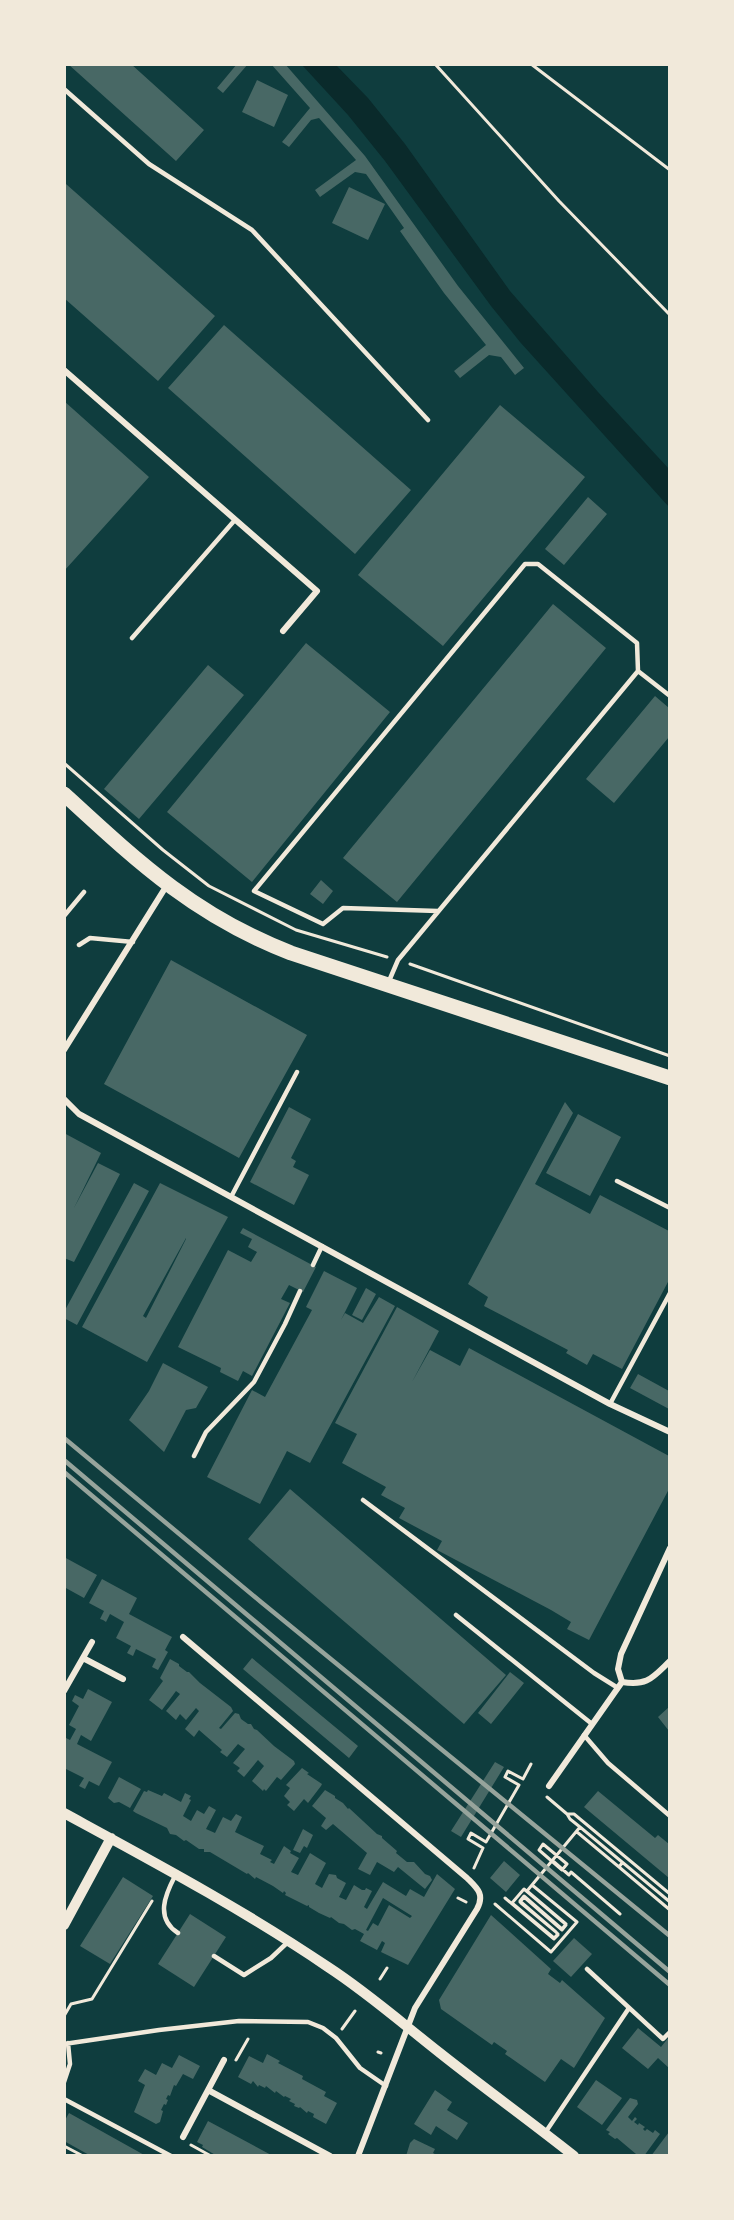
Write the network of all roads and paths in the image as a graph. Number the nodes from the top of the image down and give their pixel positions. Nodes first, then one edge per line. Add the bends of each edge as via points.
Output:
1 (435, 64) edge
2 (531, 64) edge
3 (64, 89) edge
4 (669, 170) edge
5 (669, 315) edge
6 (64, 370) edge
7 (428, 420) dead end
8 (234, 521) junction
9 (283, 631) dead end
10 (132, 638) dead end
11 (638, 671) junction
12 (669, 696) edge
13 (64, 763) edge
14 (64, 794) edge
15 (167, 885) junction
16 (84, 892) dead end
17 (438, 911) junction
18 (64, 916) edge
19 (133, 942) junction
20 (79, 945) dead end
21 (398, 960) junction
22 (387, 985) junction
23 (64, 1050) edge
24 (669, 1056) edge
25 (297, 1072) dead end
26 (669, 1078) edge
27 (64, 1099) edge
28 (617, 1181) dead end
29 (231, 1197) junction
30 (669, 1208) edge
31 (322, 1246) junction
32 (313, 1265) dead end
33 (300, 1291) dead end
34 (669, 1293) edge
35 (610, 1404) junction
36 (669, 1432) edge
37 (194, 1456) dead end
38 (363, 1500) dead end
39 (669, 1548) edge
40 (667, 1557) edge
41 (456, 1615) dead end
42 (183, 1637) dead end
43 (92, 1642) dead end
44 (83, 1658) junction
45 (669, 1661) edge
46 (123, 1679) dead end
47 (620, 1685) junction
48 (64, 1691) edge
49 (592, 1724) junction
50 (585, 1735) junction
51 (531, 1764) dead end
52 (549, 1786) joint
53 (64, 1813) edge
54 (567, 1814) junction
55 (669, 1816) edge
56 (577, 1832) junction
57 (111, 1838) junction
58 (557, 1856) junction
59 (553, 1862) junction
60 (619, 1867) junction
61 (474, 1868) dead end
62 (176, 1874) junction
63 (532, 1885) junction
64 (669, 1895) edge
65 (458, 1898) dead end
66 (506, 1898) dead end
67 (153, 1900) dead end
68 (468, 1903) dead end
69 (669, 1903) edge
70 (495, 1904) dead end
71 (669, 1910) edge
72 (620, 1914) dead end
73 (64, 1925) edge
74 (178, 1933) dead end
75 (289, 1941) junction
76 (214, 1956) dead end
77 (387, 1968) dead end
78 (587, 1969) dead end
79 (380, 1979) dead end
80 (629, 2008) junction
81 (355, 2011) dead end
82 (64, 2016) edge
83 (408, 2027) junction
84 (342, 2030) dead end
85 (669, 2032) edge
86 (248, 2039) dead end
87 (66, 2044) edge
88 (224, 2060) dead end
89 (236, 2062) dead end
90 (64, 2082) edge
91 (386, 2086) junction
92 (208, 2090) junction
93 (64, 2099) edge
94 (545, 2133) junction
95 (183, 2137) dead end
96 (64, 2146) edge
97 (185, 2150) dead end
98 (83, 2156) edge
99 (171, 2156) edge
100 (211, 2156) edge
101 (330, 2156) edge
102 (358, 2156) edge
103 (574, 2156) edge

1 - 5 path via 566,209
2 - 4 path
3 - 7 lane via 149,164 252,230
6 - 8 street
8 - 9 street via 317,591
8 - 10 lane
11 - 12 lane
11 - 17 lane
11 - 17 lane via 637,643 538,564 525,564 254,891 322,924 343,908
13 - 21 path via 209,886 296,930
14 - 15 main road
15 - 19 street
15 - 22 main road via 232,928 269,945
16 - 18 lane
17 - 21 lane
19 - 20 lane via 90,938
19 - 23 street
21 - 22 lane
21 - 24 path
22 - 26 main road
25 - 29 lane
27 - 29 street via 79,1114
28 - 30 lane
29 - 31 street
31 - 32 lane
31 - 35 street
33 - 37 lane via 254,1382 206,1432
34 - 35 lane
35 - 36 street
38 - 47 lane via 594,1673
39 - 40 street
40 - 47 street via 621,1654
41 - 49 lane
42 - 83 street via 480,1893 477,1908 415,2008
43 - 44 street
44 - 46 street
44 - 48 street
45 - 47 street via 651,1679
47 - 49 street
49 - 50 street
50 - 52 street
50 - 55 lane via 608,1763
51 - 61 path via 523,1779 508,1771 505,1777 519,1785 486,1842 471,1833 468,1839 483,1848
52 - 54 path via 543,1794
53 - 57 street
54 - 60 path via 622,1863
54 - 64 path via 574,1814
56 - 58 path
56 - 60 path
56 - 69 path via 580,1827
57 - 62 street
57 - 73 street
58 - 59 path
58 - 59 path via 567,1864 562,1870
58 - 59 path via 543,1844 538,1850
59 - 63 path
59 - 72 path via 569,1875 571,1872
60 - 71 path
62 - 74 lane via 165,1894 162,1911 171,1929
62 - 75 street
63 - 66 path via 527,1891 566,1924 562,1929 524,1896 520,1901 521,1902 547,1924 558,1934 554,1938 512,1903 524,1889 563,1922 566,1925 562,1930 524,1897 522,1900 520,1902 547,1925 556,1932 558,1935 554,1939
63 - 70 path via 577,1922 551,1952
64 - 69 path via 631,1863 628,1868
65 - 68 path
67 - 82 path via 92,1999 71,2004
75 - 76 lane via 271,1958 244,1974
75 - 83 street via 357,1986
77 - 79 path
78 - 80 lane
80 - 85 lane via 663,2039
80 - 94 lane
81 - 84 path
83 - 91 street
83 - 94 street
86 - 89 path
87 - 90 lane via 70,2064
87 - 91 lane via 240,2021 308,2022 336,2038 360,2068
88 - 92 street
91 - 102 street
92 - 95 street
92 - 101 street
93 - 99 lane
94 - 103 street
96 - 98 path
97 - 100 path via 188,2144

